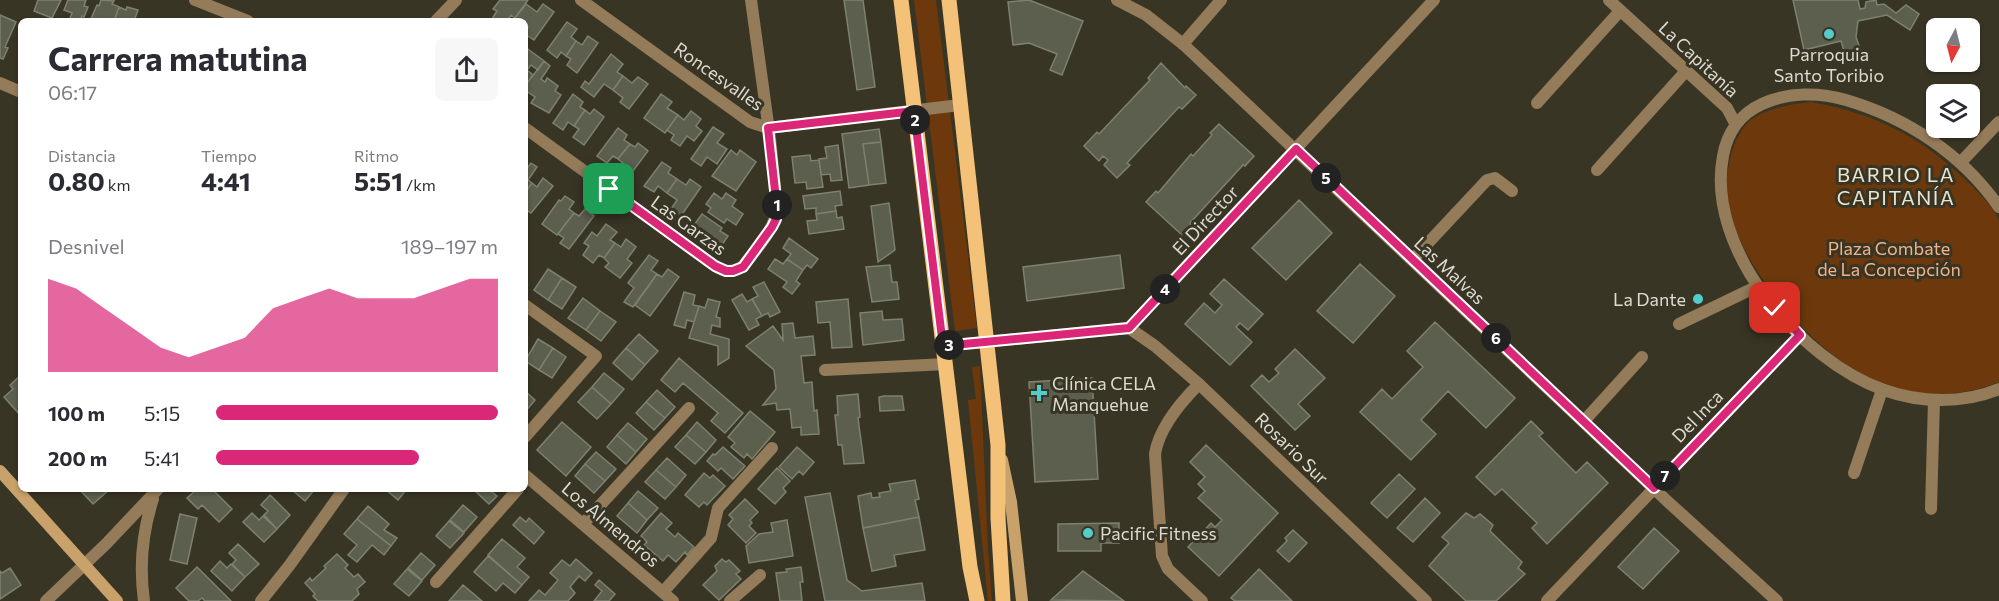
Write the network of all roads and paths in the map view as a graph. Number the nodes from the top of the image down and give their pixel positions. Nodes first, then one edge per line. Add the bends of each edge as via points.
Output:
1 (195, 0) edge
2 (456, 0) edge
3 (581, 0) edge
4 (751, 0) edge
5 (901, 0) edge
6 (949, 0) edge
7 (1117, 0) edge
8 (1221, 0) edge
9 (1434, 0) edge
10 (1609, 0) edge
11 (1620, 10) junction
12 (240, 18) edge
13 (439, 18) edge
14 (1183, 44) junction
15 (1686, 71) junction
16 (0, 83) edge
17 (18, 91) edge
18 (1537, 103) dead end
19 (960, 105) junction
20 (914, 111) junction
21 (1999, 122) edge
22 (1736, 123) junction
23 (768, 128) junction
24 (528, 130) edge
25 (1296, 149) junction
26 (1960, 163) junction
27 (1597, 170) dead end
28 (1512, 191) dead end
29 (1999, 207) edge
30 (1413, 259) junction
31 (1758, 286) junction
32 (528, 307) edge
33 (1679, 324) dead end
34 (1129, 328) junction
35 (1800, 335) junction
36 (987, 342) junction
37 (943, 346) junction
38 (1642, 357) dead end
39 (946, 364) junction
40 (825, 370) dead end
41 (1199, 384) junction
42 (1999, 389) edge
43 (1882, 390) junction
44 (1934, 400) junction
45 (689, 408) dead end
46 (1584, 421) junction
47 (528, 434) edge
48 (998, 445) junction
49 (772, 448) dead end
50 (0, 471) edge
51 (1854, 473) dead end
52 (528, 480) edge
53 (1654, 488) junction
54 (18, 491) edge
55 (19, 492) edge
56 (156, 492) edge
57 (342, 492) edge
58 (515, 492) edge
59 (1931, 509) dead end
60 (583, 524) junction
61 (84, 565) junction
62 (970, 567) junction
63 (760, 575) dead end
64 (436, 582) dead end
65 (663, 592) junction
66 (1771, 599) edge
67 (46, 601) edge
68 (117, 601) edge
69 (144, 601) edge
70 (261, 601) edge
71 (673, 601) edge
72 (730, 601) edge
73 (969, 601) edge
74 (977, 601) edge
75 (1003, 601) edge
76 (1022, 601) edge
77 (1202, 601) edge
78 (1426, 601) edge
79 (1547, 601) edge

1 - 12 street
2 - 13 street
3 - 23 street, Roncesvalles via 750,122
4 - 23 street, Las Garzas
5 - 20 main road
6 - 19 main road
7 - 14 street, Las Malvas via 1146,15
8 - 14 street
9 - 25 street, El Director
10 - 11 street, La Capitanía
11 - 15 street, La Capitanía
11 - 18 street
14 - 25 street, Las Malvas
15 - 22 street, La Capitanía via 1727,108
15 - 27 street
16 - 17 street
19 - 20 street, Roncesvalles
19 - 36 main road
20 - 23 street, Roncesvalles
20 - 37 main road
21 - 26 street
22 - 26 street via 1752,108 1769,101 1816,94 1865,106 1906,125
22 - 31 street via 1720,168 1721,202 1735,245
23 - 24 street, Las Garzas via 776,219 743,267 733,271 715,266
25 - 30 street, Las Malvas
25 - 34 street, El Director
26 - 29 street
28 - 30 street via 1495,178 1487,180
30 - 46 street, Las Malvas
31 - 33 street
31 - 35 street
32 - 47 street via 596,356
34 - 36 street
34 - 41 street, Rosario Sur
35 - 43 street via 1844,370
35 - 53 street, Del Inca
36 - 37 street
36 - 48 main road
37 - 39 main road
38 - 46 street
39 - 40 street
39 - 62 main road
41 - 77 street via 1185,397 1158,439 1155,454 1162,556 1168,569
41 - 78 street, Rosario Sur
42 - 44 street via 1971,398
43 - 44 street
43 - 51 street
44 - 59 street
45 - 60 street
46 - 53 street, Las Malvas
48 - 75 main road
48 - 76 main road via 1011,502
49 - 65 street via 718,508 711,538
50 - 54 main road
52 - 60 street, Los Almendros
53 - 66 street, Las Malvas
53 - 79 street, Del Inca
55 - 61 main road
56 - 61 street
56 - 69 street via 142,549
57 - 70 street
58 - 64 street
60 - 65 street, Los Almendros
61 - 67 street
61 - 68 main road
62 - 73 main road
62 - 74 main road
63 - 72 street
65 - 71 street, Los Almendros

